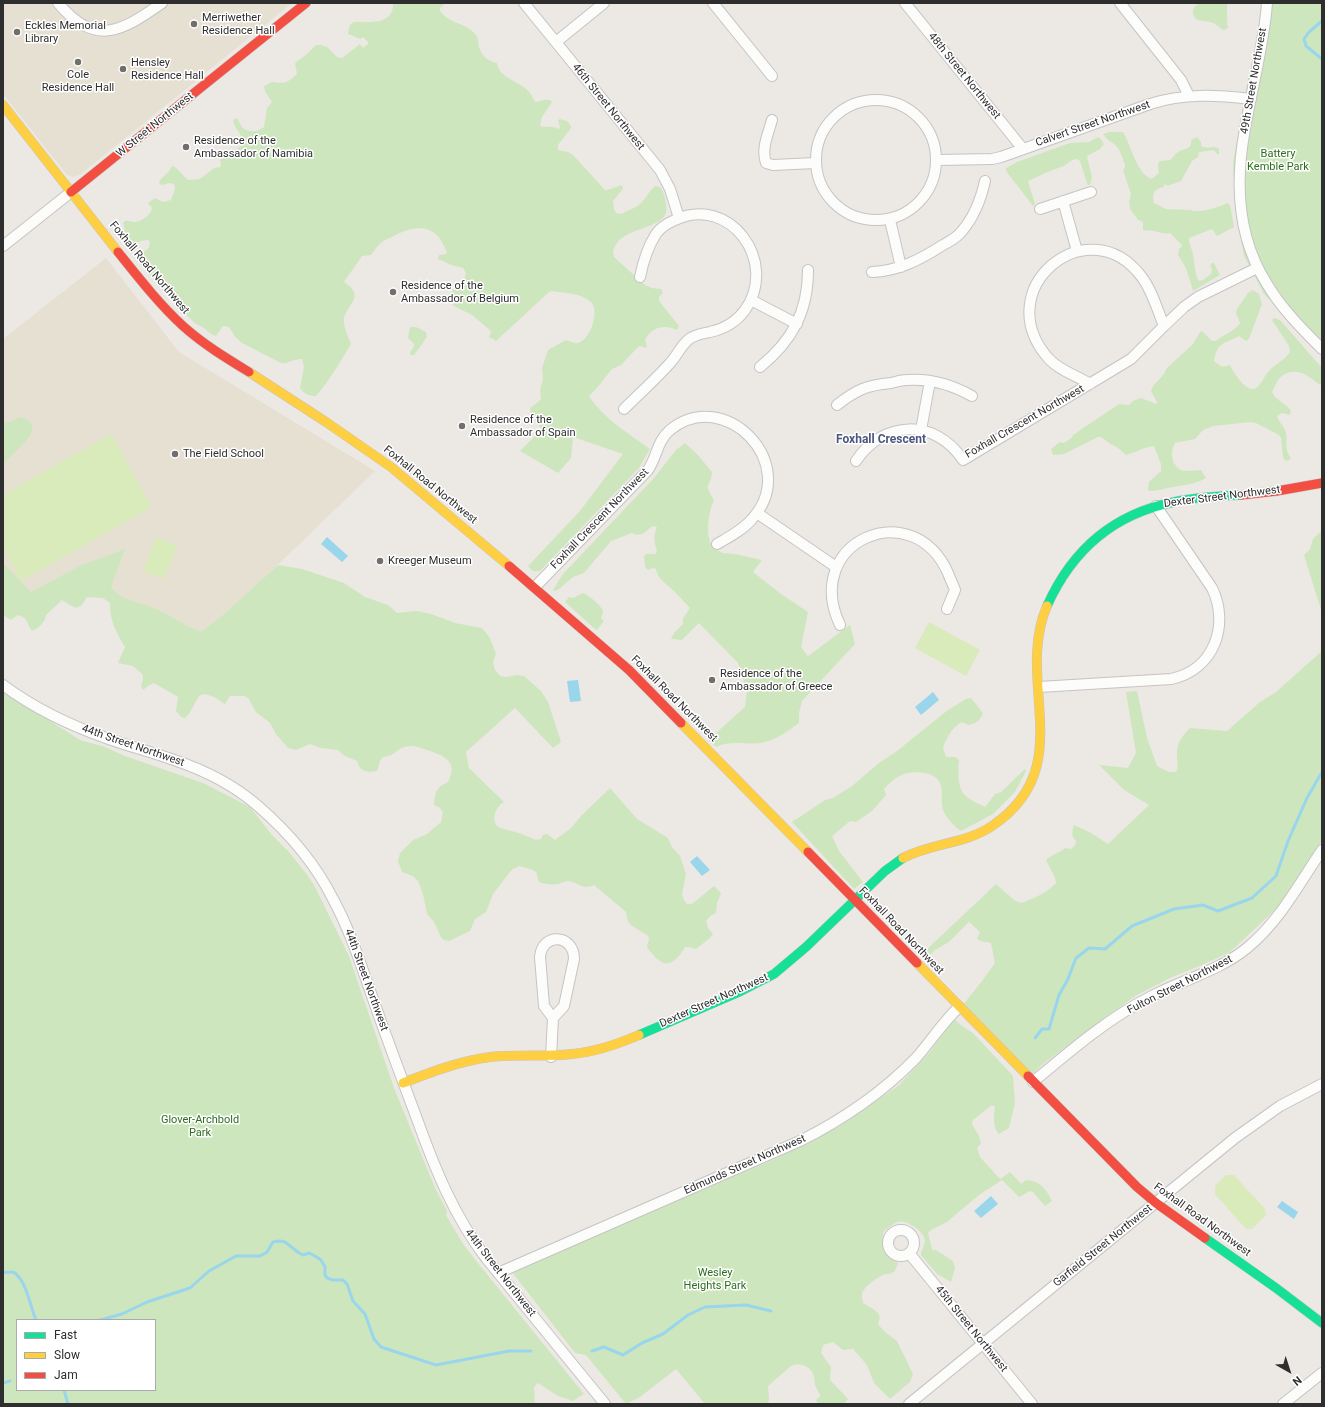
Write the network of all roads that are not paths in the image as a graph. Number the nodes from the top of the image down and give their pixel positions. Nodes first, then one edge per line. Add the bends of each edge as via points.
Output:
1 (58, 3) edge
2 (162, 3) edge
3 (306, 3) edge
4 (524, 3) edge
5 (604, 3) edge
6 (713, 3) edge
7 (905, 3) edge
8 (1120, 3) edge
9 (1267, 3) edge
10 (556, 42) junction
11 (772, 76) dead end
12 (1189, 96) junction
13 (1251, 99) junction
14 (3, 105) edge
15 (772, 120) dead end
16 (1022, 149) junction
17 (937, 160) junction
18 (815, 162) junction
19 (985, 181) dead end
20 (70, 192) junction
21 (1091, 192) dead end
22 (1064, 201) junction
23 (1040, 209) dead end
24 (679, 218) junction
25 (890, 220) junction
26 (3, 246) edge
27 (1077, 251) junction
28 (901, 267) junction
29 (1257, 268) junction
30 (808, 270) dead end
31 (872, 272) dead end
32 (640, 277) dead end
33 (751, 300) junction
34 (797, 324) junction
35 (1164, 326) junction
36 (1322, 349) edge
37 (760, 367) dead end
38 (930, 381) junction
39 (1090, 384) junction
40 (972, 396) dead end
41 (837, 405) dead end
42 (624, 409) dead end
43 (921, 430) junction
44 (856, 461) dead end
45 (1322, 483) edge
46 (1156, 506) junction
47 (757, 513) junction
48 (717, 544) dead end
49 (836, 567) junction
50 (535, 587) junction
51 (947, 609) dead end
52 (840, 625) dead end
53 (3, 685) edge
54 (1039, 687) junction
55 (1322, 850) edge
56 (854, 900) junction
57 (959, 1007) junction
58 (553, 1018) junction
59 (551, 1057) junction
60 (1033, 1082) junction
61 (403, 1083) junction
62 (1322, 1084) edge
63 (1156, 1203) junction
64 (909, 1253) dead end
65 (498, 1273) junction
66 (1322, 1323) edge
67 (983, 1343) junction
68 (1322, 1373) edge
69 (605, 1404) edge
70 (909, 1404) edge
71 (1032, 1404) edge
72 (1283, 1404) edge

1 - 2 street via 83,25 100,31 109,31 126,26
3 - 20 main road, W Street Northwest
4 - 10 street, 46th Street Northwest
5 - 10 street
6 - 11 street
7 - 16 street, 48th Street Northwest
8 - 12 street via 1182,80
9 - 13 street, 49th Street Northwest
10 - 24 street, 46th Street Northwest via 660,170 670,189
12 - 13 street, Calvert Street Northwest
12 - 16 street, Calvert Street Northwest via 1154,103
13 - 29 street, 49th Street Northwest via 1239,181 1242,219
14 - 20 main road, Foxhall Road Northwest
15 - 18 street via 764,148 763,156 766,163 773,165
16 - 17 street, Calvert Street Northwest via 992,159
17 - 18 street via 931,135 916,116 894,103 875,100 858,102 836,115 822,133 816,148
17 - 25 street via 935,174 926,194 915,206
18 - 25 street via 821,186 835,206 861,219
19 - 28 street via 978,205 959,235 932,253
20 - 26 street, W Street Northwest
20 - 50 main road, Foxhall Road Northwest via 134,272 183,326 209,347 377,457
21 - 22 street
22 - 23 street
22 - 27 street
24 - 32 street via 655,235 644,257
24 - 33 street via 698,214 713,217 732,226 743,236 751,248 757,267 756,285
25 - 28 street
27 - 35 street, Foxhall Crescent Northwest via 1104,251 1118,256 1131,265 1146,282
27 - 39 street, Foxhall Crescent Northwest via 1056,261 1043,273 1032,294 1030,318 1037,342 1049,359 1064,371
28 - 31 street
29 - 35 street, Foxhall Crescent Northwest via 1198,297
29 - 36 street, 49th Street Northwest via 1276,298
30 - 34 street via 806,296
33 - 34 street
33 - 42 street via 734,322 718,330 692,337 686,342 667,367
34 - 37 street via 781,348
35 - 39 street, Foxhall Crescent Northwest via 1131,360
38 - 40 street via 952,386
38 - 41 street via 908,380 873,385 856,392
38 - 43 street
39 - 43 street, Foxhall Crescent Northwest via 963,460 946,440
43 - 44 street, Foxhall Crescent Northwest via 900,430 882,436 867,447
45 - 46 main road, Dexter Street Northwest
46 - 54 main road, Dexter Street Northwest via 1127,517 1111,527 1084,550 1066,571 1044,616 1038,652
46 - 54 street via 1216,596 1219,625 1211,650 1195,668 1171,679
47 - 48 street, Foxhall Crescent Northwest via 746,526
47 - 49 street
47 - 50 street, Foxhall Crescent Northwest via 766,493 768,478 764,456 755,441 741,429 723,420 706,418 686,421 667,433 660,442 648,470
49 - 51 street via 849,549 871,536 894,533 916,538 938,556 954,587 954,594
49 - 52 street via 831,595
50 - 56 main road, Foxhall Road Northwest via 626,667
53 - 61 street, 44th Street Northwest via 45,712 77,727 179,761 210,775 246,796 281,827 313,867 338,907
54 - 56 main road, Dexter Street Northwest via 1042,740 1039,758 1032,780 1016,804 986,830 918,851 897,861
55 - 60 street, Fulton Street Northwest via 1276,919 1245,950 1220,965 1134,1006 1088,1038
56 - 57 main road, Foxhall Road Northwest
56 - 59 main road, Dexter Street Northwest via 796,956 762,981 613,1045 582,1054
57 - 60 main road, Foxhall Road Northwest
57 - 65 street, Edmunds Street Northwest via 894,1079 826,1128
58 - 58 street via 564,1006 574,959 571,946 560,939 546,943 540,953 544,1006
58 - 59 street
59 - 61 main road, Dexter Street Northwest via 510,1056 479,1059 450,1066
60 - 63 main road, Foxhall Road Northwest
61 - 65 street, 44th Street Northwest via 447,1195 468,1233
62 - 63 street, Garfield Street Northwest via 1280,1106 1248,1128
63 - 66 main road, Foxhall Road Northwest
63 - 67 street, Garfield Street Northwest
64 - 67 street, 45th Street Northwest
65 - 69 street, 44th Street Northwest
67 - 70 street, Garfield Street Northwest
67 - 71 street, 45th Street Northwest
68 - 72 street

